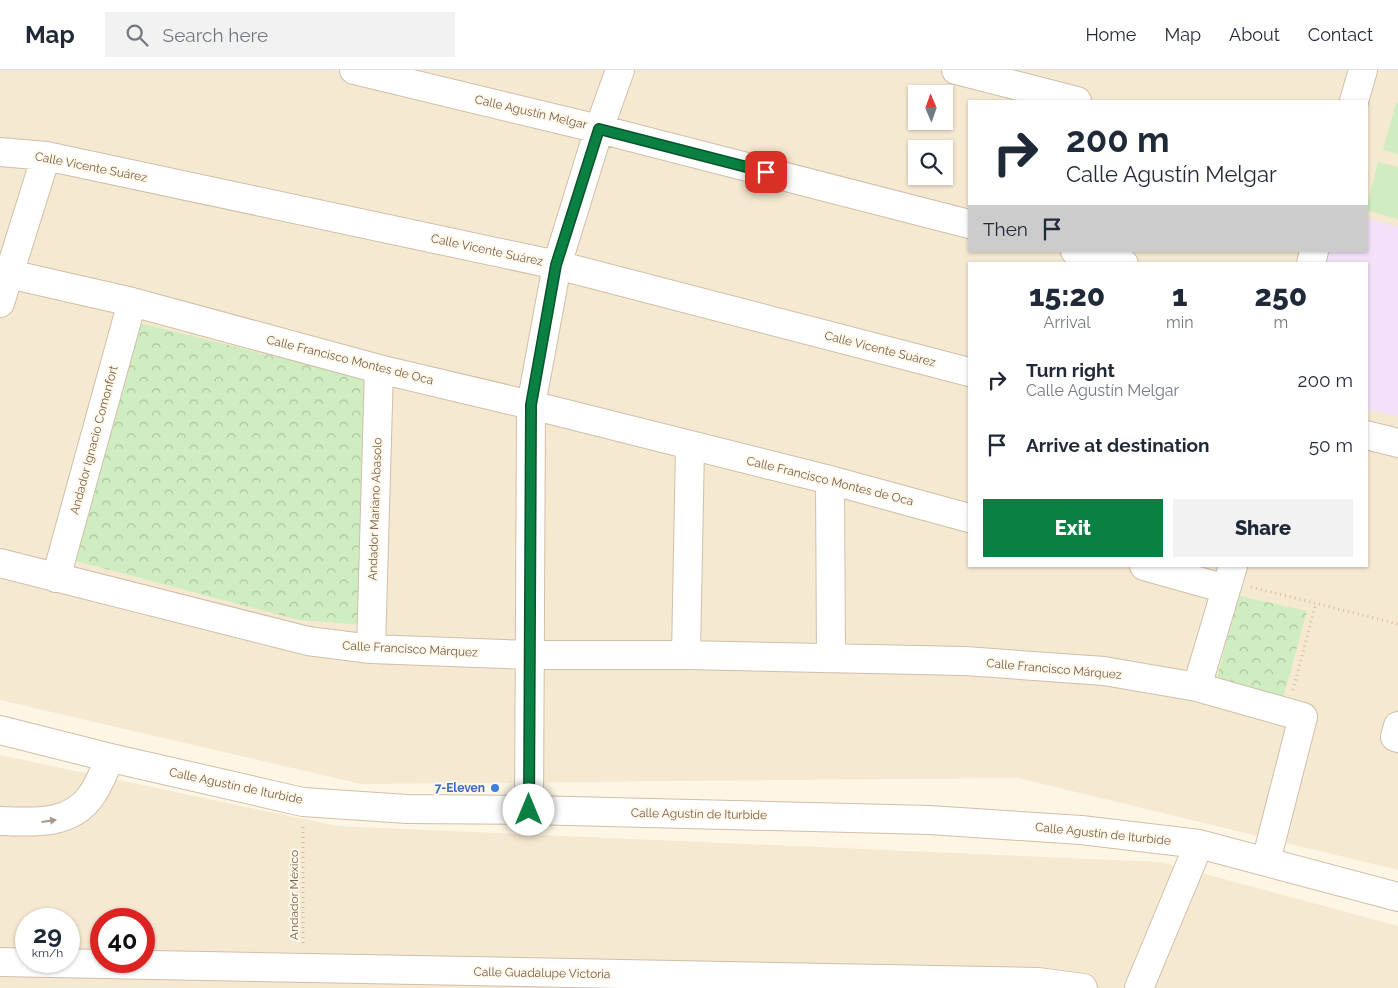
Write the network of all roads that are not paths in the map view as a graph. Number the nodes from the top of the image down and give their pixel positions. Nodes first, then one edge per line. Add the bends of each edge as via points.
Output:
1 (354, 70) edge
2 (620, 70) edge
3 (956, 70) edge
4 (1363, 70) edge
5 (1073, 100) edge
6 (1354, 100) edge
7 (599, 129) junction
8 (0, 152) edge
9 (46, 156) junction
10 (968, 224) edge
11 (1079, 252) edge
12 (1116, 262) edge
13 (556, 265) junction
14 (9, 274) junction
15 (132, 302) junction
16 (0, 303) edge
17 (379, 369) junction
18 (968, 372) edge
19 (531, 405) junction
20 (1368, 436) edge
21 (1398, 443) edge
22 (690, 446) junction
23 (830, 480) junction
24 (968, 518) edge
25 (0, 563) edge
26 (1151, 567) edge
27 (56, 578) junction
28 (1229, 579) edge
29 (371, 649) junction
30 (529, 655) junction
31 (686, 655) junction
32 (831, 658) junction
33 (1197, 688) junction
34 (0, 730) edge
35 (111, 758) junction
36 (529, 810) junction
37 (0, 822) edge
38 (1199, 844) junction
39 (1266, 861) junction
40 (1398, 897) edge
41 (0, 962) edge
42 (1083, 988) edge
43 (1139, 988) edge

1 - 7 street, Calle Agustín Melgar
2 - 7 street
3 - 5 street
4 - 6 street
7 - 10 street, Calle Agustín Melgar
7 - 13 street
8 - 9 street, Calle Vicente Suárez
9 - 13 street, Calle Vicente Suárez
9 - 14 street
11 - 12 street
13 - 18 street, Calle Vicente Suárez
13 - 19 street
14 - 15 street, Calle Francisco Montes de Oca
14 - 16 street
15 - 17 street, Calle Francisco Montes de Oca
15 - 27 street, Andador Ignacio Comonfort
17 - 19 street, Calle Francisco Montes de Oca
17 - 29 street, Andador Mariano Abasolo
19 - 22 street, Calle Francisco Montes de Oca
19 - 30 street
20 - 21 street
22 - 23 street, Calle Francisco Montes de Oca
22 - 31 street
23 - 24 street, Calle Francisco Montes de Oca
23 - 32 street
25 - 27 street, Calle Francisco Márquez
26 - 28 street
27 - 29 street, Calle Francisco Márquez via 308,641
28 - 33 street
29 - 30 street, Calle Francisco Márquez
30 - 31 street, Calle Francisco Márquez
30 - 36 street
31 - 32 street, Calle Francisco Márquez
32 - 33 street, Calle Francisco Márquez via 965,661 1104,671
33 - 39 street, Calle Francisco Márquez via 1295,715
34 - 35 street, Calle Agustín de Iturbide
35 - 36 street, Calle Agustín de Iturbide via 302,802 407,809
37 -> 35 street via 56,820 74,812 90,797
36 - 38 street, Calle Agustín de Iturbide via 930,820 1081,830
38 - 39 street, Calle Agustín de Iturbide
38 - 43 street
39 - 40 street, Calle Agustín de Iturbide
41 - 42 street, Calle Guadalupe Victoria via 1038,982

